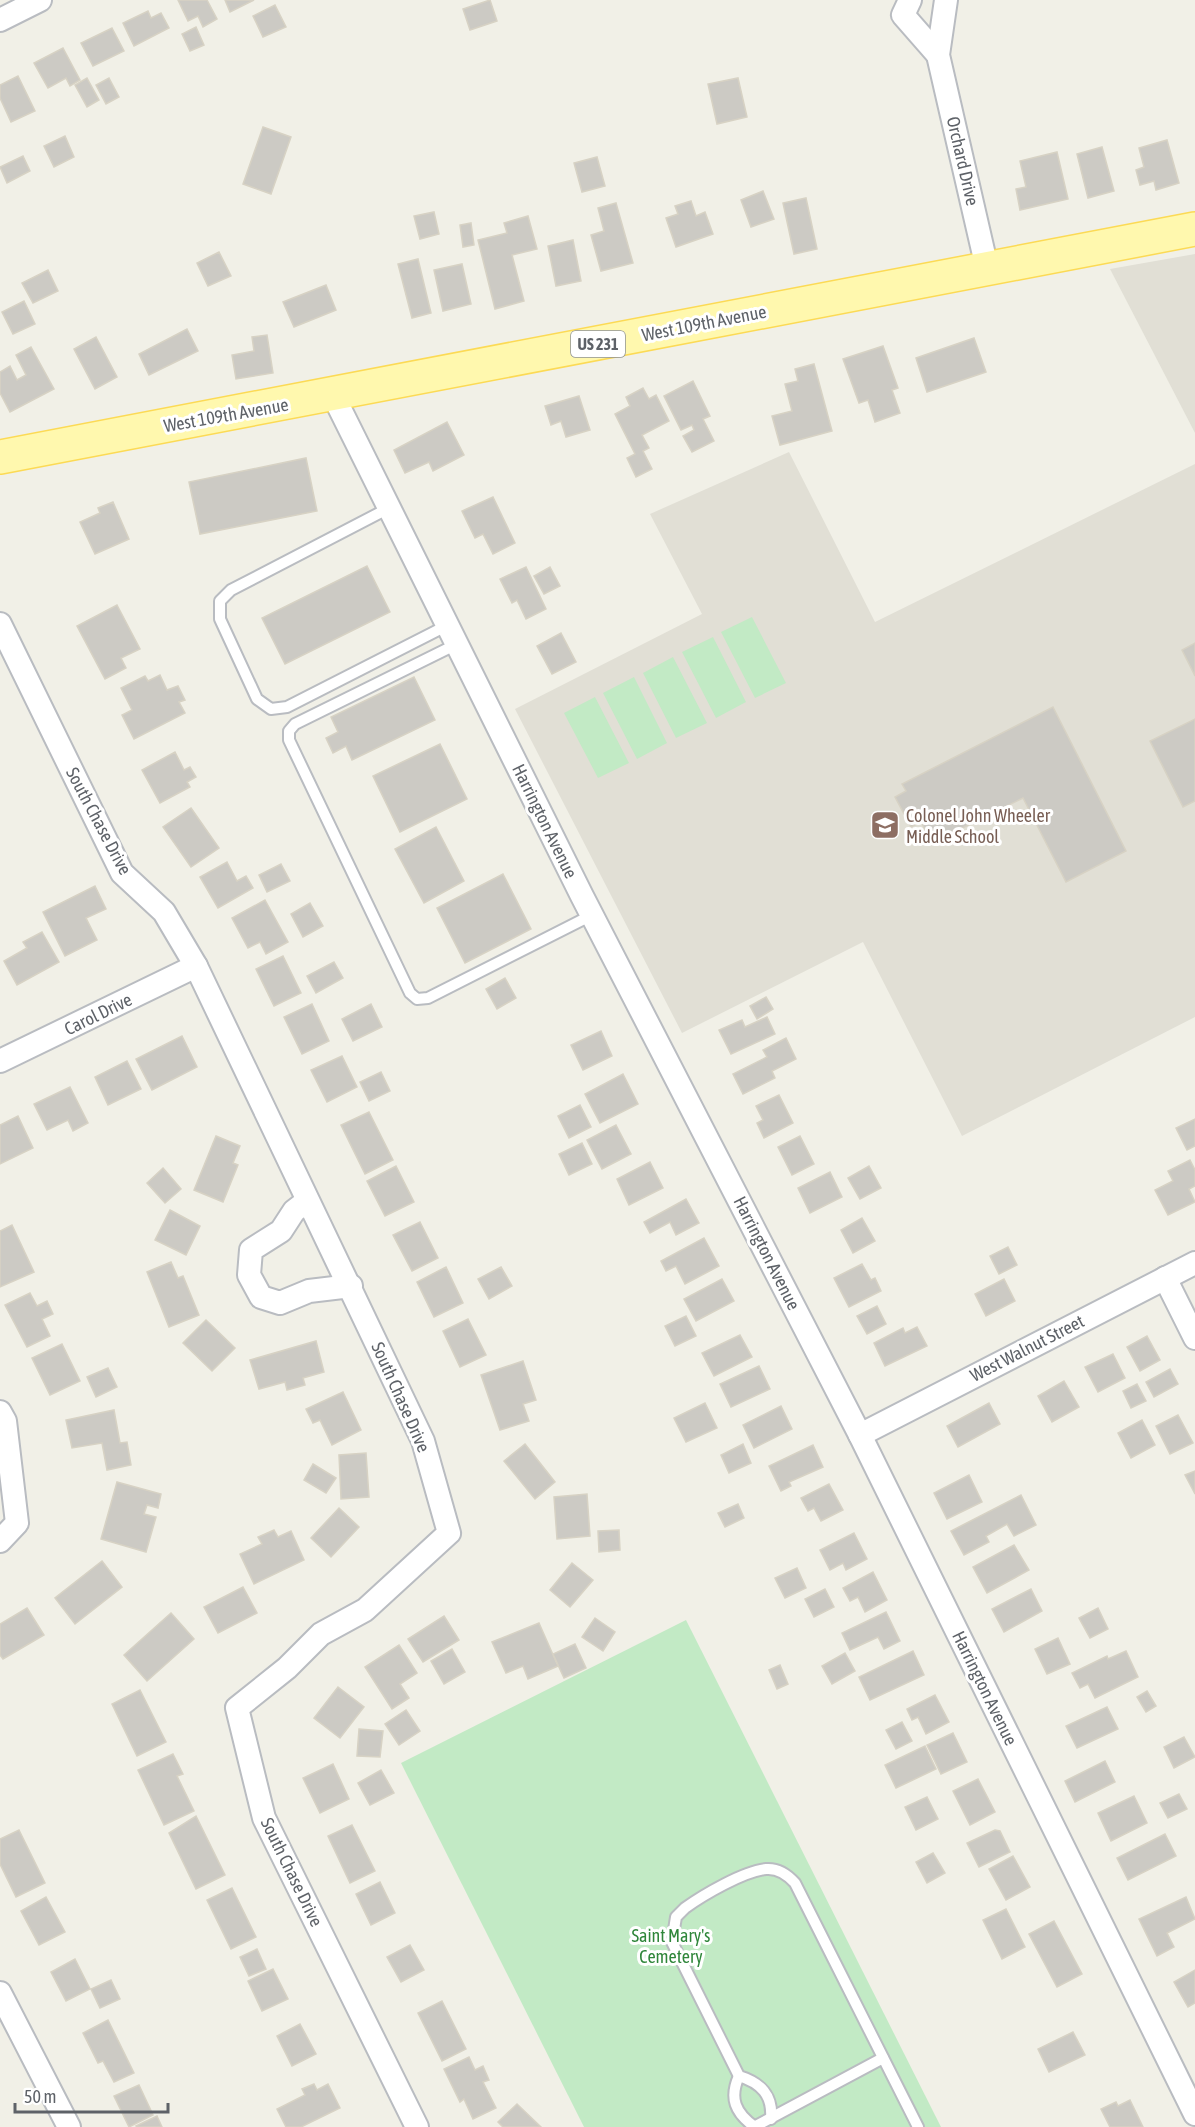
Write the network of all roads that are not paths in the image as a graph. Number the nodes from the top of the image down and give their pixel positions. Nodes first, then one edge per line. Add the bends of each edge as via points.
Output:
1 (40, 0) edge
2 (910, 0) edge
3 (946, 0) edge
4 (0, 20) edge
5 (938, 55) junction
6 (1195, 229) edge
7 (987, 268) junction
8 (333, 395) junction
9 (0, 457) edge
10 (389, 508) junction
11 (0, 624) edge
12 (452, 634) junction
13 (592, 915) junction
14 (196, 966) junction
15 (0, 1061) edge
16 (308, 1201) junction
17 (1195, 1263) edge
18 (1165, 1278) junction
19 (351, 1286) junction
20 (1195, 1338) edge
21 (0, 1412) edge
22 (860, 1434) junction
23 (0, 1541) edge
24 (0, 1993) edge
25 (883, 2058) junction
26 (739, 2076) junction
27 (1195, 2114) edge
28 (762, 2125) edge
29 (69, 2127) edge
30 (417, 2127) edge
31 (918, 2127) edge

1 - 4 street
2 - 5 street, Orchard Drive via 903,15
3 - 5 street, Orchard Drive
5 - 7 street, Orchard Drive
6 - 7 main road, West 109th Avenue / US 231
7 - 8 main road, West 109th Avenue / US 231
8 - 9 main road, West 109th Avenue / US 231
8 - 10 street, Harrington Avenue
10 - 12 street, Harrington Avenue
10 - 12 lane via 231,590 220,601 220,619 257,699 272,709 286,707
11 - 14 street, South Chase Drive via 122,873 164,912
12 - 13 street, Harrington Avenue
12 - 13 lane via 289,731 289,740 410,993 417,999 428,998
13 - 22 street, Harrington Avenue
14 - 15 street, Carol Drive
14 - 16 street, South Chase Drive
16 - 19 street, South Chase Drive
16 - 19 street via 294,1211 281,1231 251,1250 249,1275 261,1297 279,1303 309,1291
17 - 18 street, West Walnut Street
18 - 20 street
18 - 22 street, West Walnut Street
19 - 30 street, South Chase Drive via 423,1441 449,1533 365,1610 321,1634 287,1668 237,1708 264,1818
21 - 23 street via 5,1421 17,1523
22 - 27 street, Harrington Avenue
24 - 29 street
25 - 26 lane via 795,1883 788,1875 766,1869 697,1899 676,1917 672,1928 678,1958
25 - 28 lane
25 - 31 lane
26 - 28 lane via 734,2104 739,2113
26 - 28 lane via 766,2091 772,2106

